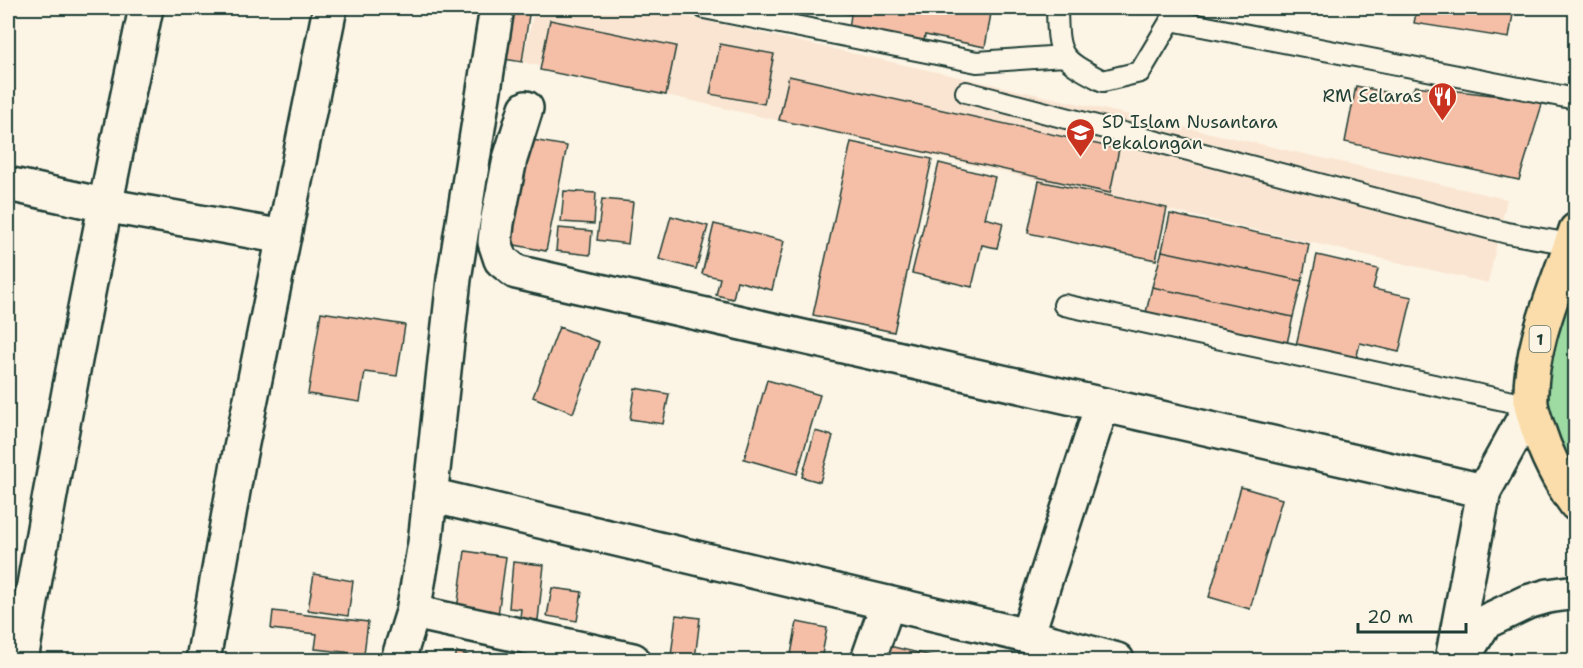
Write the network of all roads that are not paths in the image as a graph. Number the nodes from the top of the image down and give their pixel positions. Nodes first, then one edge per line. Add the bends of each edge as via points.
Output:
1 (146, 8) edge
2 (330, 8) edge
3 (497, 8) edge
4 (704, 8) edge
5 (1057, 8) edge
6 (1171, 14) edge
7 (1064, 56) junction
8 (966, 92) dead end
9 (1575, 99) edge
10 (526, 108) dead end
11 (8, 184) edge
12 (104, 205) junction
13 (284, 237) junction
14 (1573, 237) edge
15 (1064, 305) dead end
16 (1102, 405) junction
17 (1531, 406) junction
18 (1484, 491) junction
19 (430, 495) junction
20 (1575, 504) edge
21 (1575, 592) edge
22 (888, 603) junction
23 (413, 612) junction
24 (1027, 636) junction
25 (21, 660) edge
26 (203, 660) edge
27 (398, 660) edge
28 (633, 660) edge
29 (868, 660) edge
30 (1117, 660) edge
31 (1452, 660) edge
32 (1461, 660) edge

1 - 12 street
2 - 13 street
3 - 19 street via 454,279
4 - 7 lane via 977,62
5 - 7 lane via 1058,41
6 - 7 lane via 1140,72 1102,81
6 - 9 lane
8 - 14 lane via 1507,233
10 - 16 street via 510,159 495,242 501,260 516,272
11 - 12 street
12 - 13 street
12 - 25 street
13 - 26 street
14 - 17 highway, 1 via 1551,296 1533,368
15 - 17 lane
16 - 18 street
16 - 24 street
17 - 18 street
17 - 20 highway, 1 via 1545,451
18 - 31 street
19 - 22 street
19 - 23 street
21 - 32 street via 1527,602 1485,622
22 - 24 street
22 - 29 street
23 - 27 street
23 - 28 street
24 - 30 street

